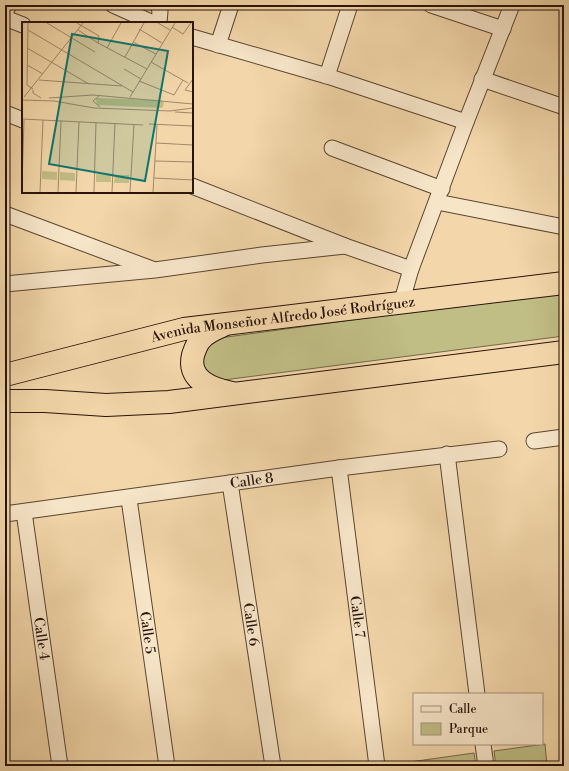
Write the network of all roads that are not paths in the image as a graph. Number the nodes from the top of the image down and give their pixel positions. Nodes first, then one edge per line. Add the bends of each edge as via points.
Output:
1 (9, 5) edge
2 (113, 5) edge
3 (158, 5) edge
4 (232, 5) edge
5 (350, 5) edge
6 (431, 5) edge
7 (512, 5) edge
8 (5, 12) edge
9 (5, 18) edge
10 (151, 22) edge
11 (160, 22) edge
12 (22, 26) edge
13 (503, 29) junction
14 (193, 37) edge
15 (218, 45) junction
16 (327, 76) junction
17 (482, 79) junction
18 (564, 107) edge
19 (5, 113) edge
20 (22, 120) edge
21 (466, 122) junction
22 (332, 148) dead end
23 (193, 186) edge
24 (439, 196) junction
25 (5, 214) edge
26 (564, 227) edge
27 (346, 246) junction
28 (412, 269) junction
29 (156, 270) junction
30 (564, 283) edge
31 (5, 284) edge
32 (401, 304) junction
33 (225, 324) junction
34 (564, 352) edge
35 (5, 375) edge
36 (240, 394) junction
37 (5, 401) edge
38 (564, 437) edge
39 (534, 441) dead end
40 (498, 449) dead end
41 (448, 454) junction
42 (339, 468) junction
43 (230, 483) junction
44 (129, 499) junction
45 (24, 512) junction
46 (5, 514) edge
47 (477, 693) edge
48 (483, 745) edge
49 (60, 766) edge
50 (167, 766) edge
51 (272, 766) edge
52 (377, 766) edge
53 (486, 766) edge

1 - 8 street
2 - 10 street
3 - 11 street
4 - 15 street
5 - 16 street
6 - 13 street
7 - 13 street
9 - 12 street
13 - 17 street
14 - 15 street
15 - 16 street
16 - 21 street
17 - 18 street
17 - 21 street
19 - 20 street
21 - 24 street
22 - 24 street
23 - 27 street
24 - 26 street
24 - 28 street
25 - 29 street
27 - 28 street
27 - 29 street
28 - 32 street
29 - 31 street
30 - 32 highway, Avenida Monseñor Alfredo José Rodríguez
32 - 33 highway, Avenida Monseñor Alfredo José Rodríguez
33 - 35 highway, Avenida Monseñor Alfredo José Rodríguez via 184,329
33 - 36 highway via 201,339 195,348 192,365 198,379 206,385
34 - 36 highway
36 - 37 highway via 136,405
38 - 39 street
40 - 41 street, Calle 8
41 - 42 street, Calle 8
41 - 47 street
42 - 43 street, Calle 8
42 - 52 street, Calle 7
43 - 44 street, Calle 8
43 - 51 street, Calle 6
44 - 45 street, Calle 8
44 - 50 street, Calle 5
45 - 46 street, Calle 8
45 - 49 street, Calle 4
48 - 53 street

